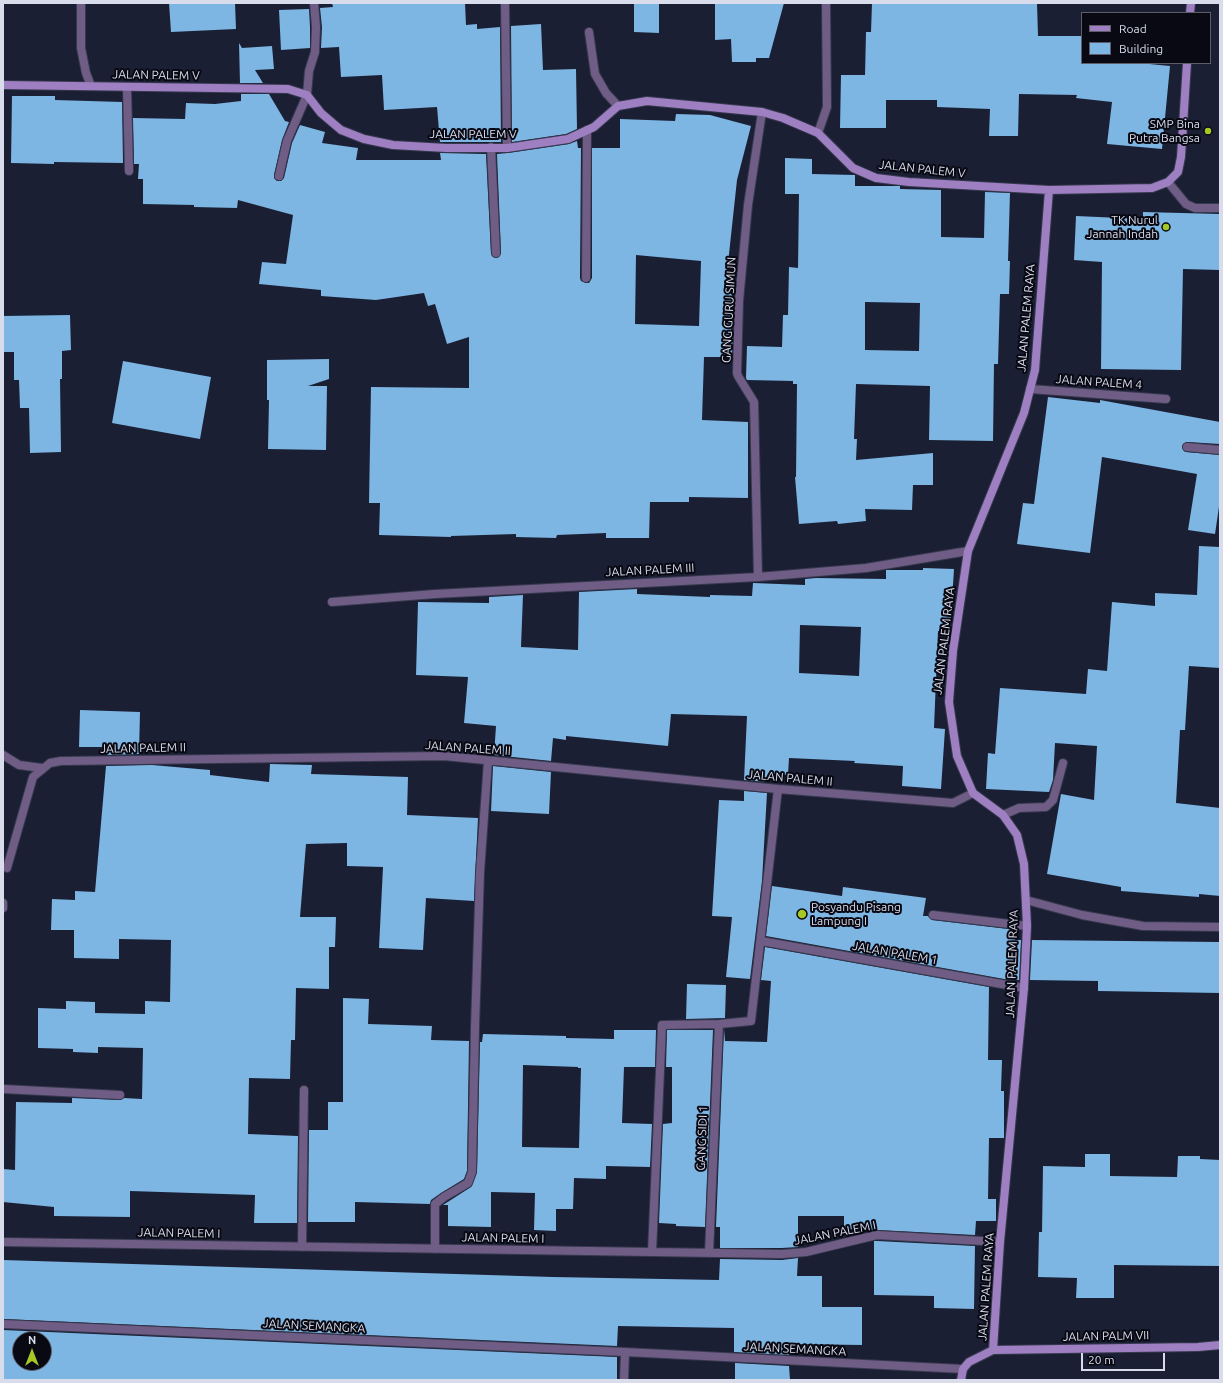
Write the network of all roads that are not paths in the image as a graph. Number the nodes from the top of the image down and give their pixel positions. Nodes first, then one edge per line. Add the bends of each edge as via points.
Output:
1 (81, 3) edge
2 (314, 3) edge
3 (505, 3) edge
4 (826, 3) edge
5 (589, 32) dead end
6 (1187, 64) edge
7 (3, 85) edge
8 (91, 86) junction
9 (127, 87) junction
10 (307, 95) junction
11 (618, 106) junction
12 (762, 112) junction
13 (587, 130) junction
14 (818, 132) junction
15 (491, 148) junction
16 (507, 148) junction
17 (129, 171) dead end
18 (279, 176) dead end
19 (1168, 182) junction
20 (1049, 190) junction
21 (1220, 208) edge
22 (496, 253) dead end
23 (586, 278) dead end
24 (1030, 389) junction
25 (1166, 399) dead end
26 (1187, 447) dead end
27 (1220, 450) edge
28 (968, 551) junction
29 (758, 577) junction
30 (332, 602) dead end
31 (3, 755) edge
32 (488, 761) junction
33 (1063, 763) dead end
34 (42, 768) junction
35 (778, 789) junction
36 (973, 794) junction
37 (1004, 815) junction
38 (7, 868) dead end
39 (1026, 900) junction
40 (3, 903) edge
41 (3, 908) edge
42 (933, 915) dead end
43 (1027, 926) junction
44 (1220, 927) edge
45 (761, 941) junction
46 (1024, 988) junction
47 (718, 1024) junction
48 (3, 1089) edge
49 (304, 1090) dead end
50 (120, 1094) dead end
51 (3, 1242) edge
52 (1000, 1242) junction
53 (302, 1247) junction
54 (435, 1249) junction
55 (652, 1252) junction
56 (709, 1253) junction
57 (3, 1324) edge
58 (1220, 1345) edge
59 (993, 1350) junction
60 (625, 1352) junction
61 (963, 1370) junction
62 (624, 1380) edge
63 (961, 1380) edge

1 - 8 street via 82,56
2 - 10 street via 315,52 309,71
3 - 16 street
4 - 14 street via 827,107
5 - 11 street via 595,74 606,93
6 - 19 street via 1181,157 1178,172
7 - 8 street, JALAN PALEM V
8 - 9 street, JALAN PALEM V
9 - 10 street, JALAN PALEM V via 288,89
9 - 17 street
10 - 15 street, JALAN PALEM V via 321,113 341,130 364,139 392,145
10 - 18 street via 287,141
11 - 12 street, JALAN PALEM V via 647,101
11 - 13 street, JALAN PALEM V
12 - 14 street, JALAN PALEM V
12 - 29 street, GANG GURU SIMUN via 748,205 739,301 737,373 754,402
13 - 16 street, JALAN PALEM V via 568,139
13 - 23 street
14 - 20 street, JALAN PALEM V via 853,168 876,178
15 - 16 street, JALAN PALEM V
15 - 22 street
19 - 20 street via 1152,188
19 - 21 street via 1186,204 1196,208
20 - 24 street, JALAN PALEM RAYA via 1035,370
24 - 25 street, JALAN PALEM 4
24 - 28 street, JALAN PALEM RAYA via 1024,413
26 - 27 street
28 - 29 street, JALAN PALEM III via 866,568
28 - 36 street, JALAN PALEM RAYA via 953,651 949,702 957,756
29 - 30 street, JALAN PALEM III
31 - 34 street via 19,764
32 - 34 street, JALAN PALEM II via 444,756 61,761
32 - 35 street, JALAN PALEM II
32 - 54 street via 480,872 472,1172 468,1183 436,1204
33 - 37 street via 1054,800 1046,806 1019,808
34 - 38 street via 33,777
35 - 36 street, JALAN PALEM II via 953,803
35 - 45 street
36 - 37 street, JALAN PALEM RAYA
37 - 39 street, JALAN PALEM RAYA via 1018,835 1024,864
39 - 43 street, JALAN PALEM RAYA
39 - 44 street via 1082,915 1143,926
40 - 41 street
42 - 43 street
43 - 46 street, JALAN PALEM RAYA
45 - 46 street, JALAN PALEM 1
45 - 47 street via 751,1021
46 - 52 street, JALAN PALEM RAYA
47 - 55 street via 662,1024
47 - 56 street, GANG SIDI 1
48 - 50 street
49 - 53 street
51 - 53 street, JALAN PALEM I
52 - 56 street, JALAN PALEM I via 877,1235 806,1252
52 - 59 street, JALAN PALEM RAYA
53 - 54 street, JALAN PALEM I
54 - 55 street, JALAN PALEM I
55 - 56 street, JALAN PALEM I
57 - 60 street, JALAN SEMANGKA
58 - 59 street, JALAN PALM VII
59 - 61 street via 969,1362
60 - 61 street, JALAN SEMANGKA
60 - 62 street
61 - 63 street

